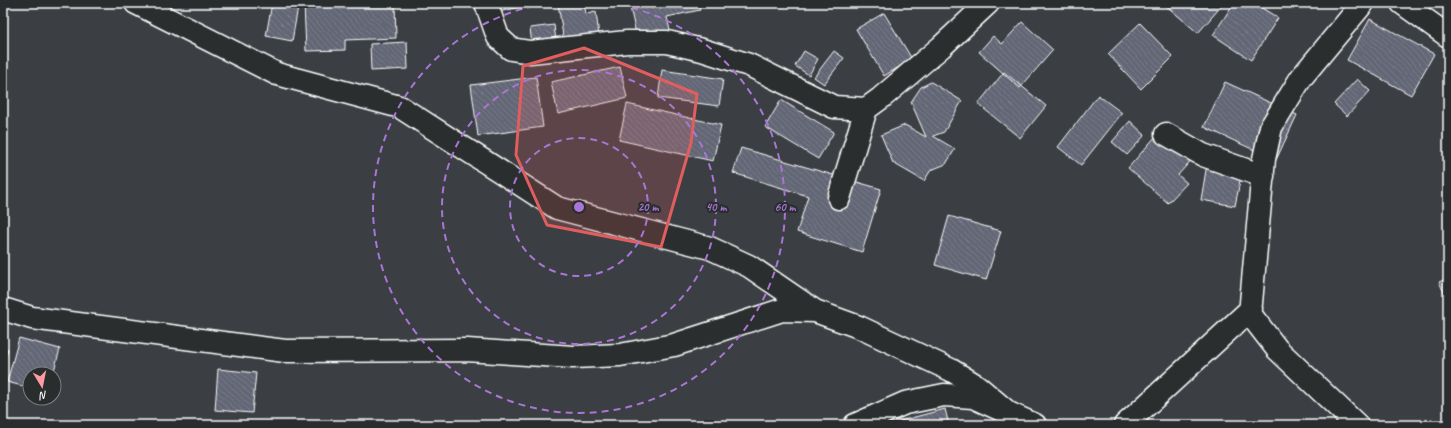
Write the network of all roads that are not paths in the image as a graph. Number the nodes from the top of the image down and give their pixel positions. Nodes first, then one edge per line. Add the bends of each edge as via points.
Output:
1 (136, 3) edge
2 (486, 3) edge
3 (988, 3) edge
4 (1363, 3) edge
5 (1402, 3) edge
6 (1448, 36) edge
7 (866, 109) junction
8 (1166, 134) dead end
9 (1263, 176) junction
10 (839, 198) dead end
11 (3, 309) edge
12 (1251, 309) junction
13 (815, 311) junction
14 (1011, 415) junction
15 (855, 425) edge
16 (1035, 425) edge
17 (1125, 425) edge
18 (1357, 425) edge

1 - 13 street via 278,74 400,107 557,208 710,248 749,266
2 - 7 street via 498,37 510,49 530,52 627,42 667,42 748,65 834,107
3 - 7 street
4 - 9 street via 1301,78 1271,127
5 - 6 street
7 - 10 street
8 - 9 street via 1203,155
9 - 12 street
11 - 13 street via 32,318 285,351 467,350 573,357 620,355 674,345 782,310
12 - 17 street
12 - 18 street via 1250,314 1278,349
13 - 14 street via 859,327 951,370 977,386
14 - 15 street via 973,397 944,395 905,404
14 - 16 street

